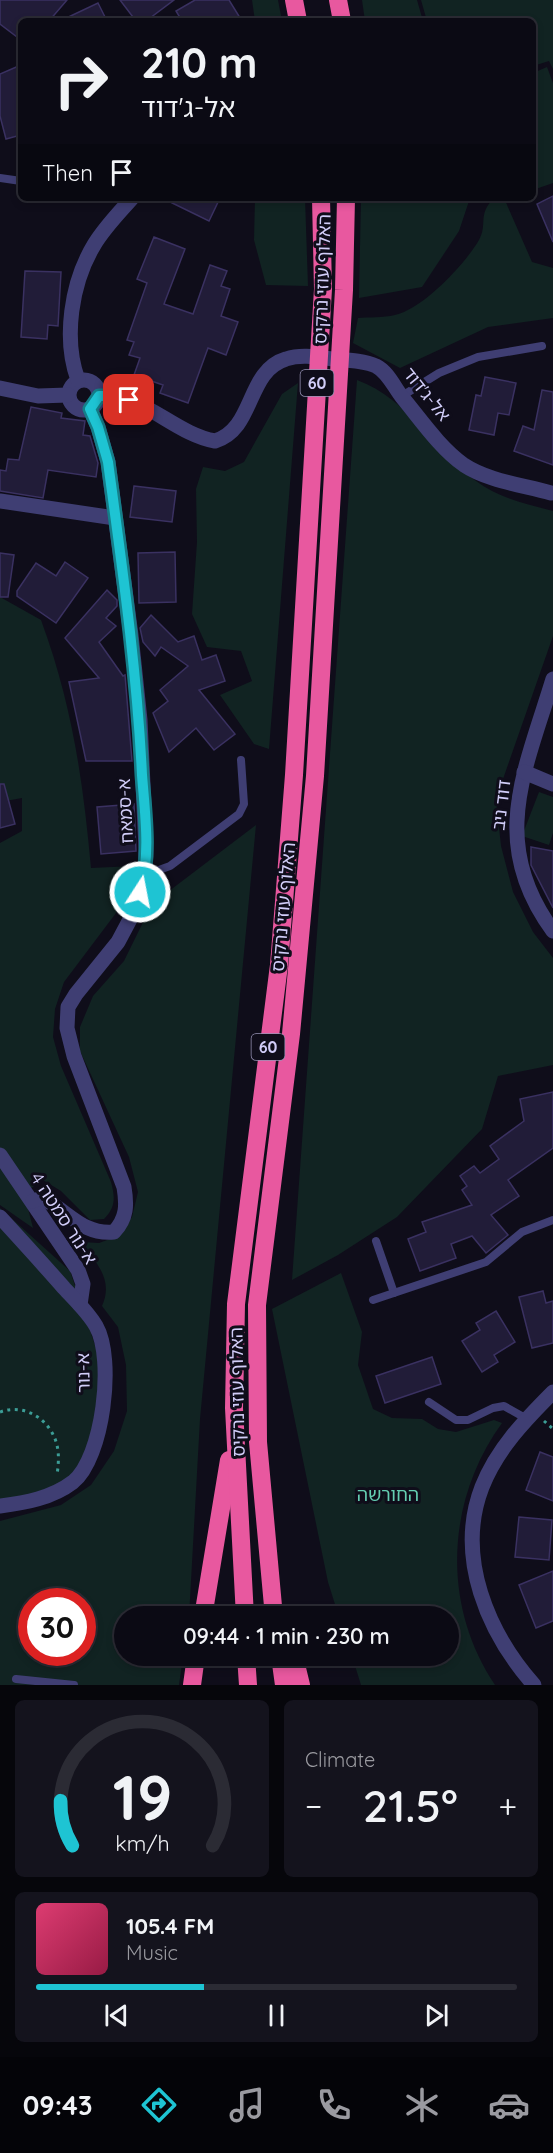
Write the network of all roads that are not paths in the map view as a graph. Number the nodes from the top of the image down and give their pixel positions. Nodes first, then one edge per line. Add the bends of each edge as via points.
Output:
1 (294, 0) edge
2 (338, 0) edge
3 (297, 18) edge
4 (341, 18) edge
5 (0, 178) edge
6 (18, 181) edge
7 (125, 201) edge
8 (321, 201) edge
9 (346, 201) edge
10 (542, 346) dead end
11 (78, 380) junction
12 (0, 388) edge
13 (68, 395) junction
14 (402, 396) junction
15 (94, 403) junction
16 (551, 492) dead end
17 (0, 501) edge
18 (115, 518) junction
19 (553, 679) edge
20 (241, 760) dead end
21 (525, 772) junction
22 (553, 784) edge
23 (145, 875) junction
24 (553, 931) edge
25 (0, 1155) edge
26 (33, 1201) junction
27 (0, 1217) edge
28 (553, 1220) edge
29 (376, 1241) dead end
30 (394, 1293) junction
31 (373, 1300) dead end
32 (80, 1305) junction
33 (553, 1392) edge
34 (429, 1402) dead end
35 (234, 1408) junction
36 (526, 1419) junction
37 (0, 1506) edge
38 (262, 1511) junction
39 (205, 1606) edge
40 (243, 1606) edge
41 (273, 1606) edge
42 (283, 1606) edge
43 (195, 1666) edge
44 (247, 1666) edge
45 (281, 1666) edge
46 (296, 1666) edge
47 (16, 1679) dead end
48 (74, 1685) edge
49 (192, 1685) edge
50 (248, 1685) edge
51 (284, 1685) edge
52 (301, 1685) edge
53 (534, 1685) edge

1 - 3 highway
2 - 4 highway
5 - 6 lane
7 - 11 street via 94,245 78,283 71,349
8 - 35 highway, האלוף עוזי נרקיס / 60 via 323,289 297,740 280,944 236,1304
9 - 38 highway, האלוף עוזי נרקיס / 60 via 344,290 306,882 257,1305 256,1400
10 - 14 lane via 478,357 440,373
11 - 13 street
11 - 15 street via 93,382
12 - 13 street via 38,396
13 - 15 street via 75,407
14 - 15 street, אל-ג'דוד via 386,374 367,363 304,356 285,359 270,368 234,432 215,441 189,433 118,396
14 - 16 street, אל-ג'דוד via 464,465 479,473
15 - 18 street, א-סמאח via 108,462
17 - 18 street
18 - 23 street, א-סמאח via 140,720
19 - 21 street, דוד ניב
20 - 23 lane via 244,804 239,814 170,866
21 - 22 street
21 - 24 street, דוד ניב via 515,819 517,847 530,893
23 - 26 street, א-סמאח via 135,910 118,942 68,1007 67,1028 74,1056 124,1187 127,1207 114,1232 101,1233 85,1228 42,1198
25 - 26 street, א-נור סמטה 4
26 - 32 street, א-נור סמטה 4 via 78,1270 83,1284
27 - 32 street, א-נור
28 - 30 lane via 522,1232 486,1262
29 - 30 lane
30 - 31 lane
32 - 37 street, א-נור via 97,1326 105,1356 105,1394 87,1460 75,1480 56,1492
33 - 36 street
34 - 36 lane via 456,1420 468,1420 504,1406
35 - 39 highway
35 - 40 highway, האלוף עוזי נרקיס / 60
36 - 53 street via 500,1452 482,1487 473,1526 480,1592 494,1630
38 - 41 highway, האלוף עוזי נרקיס / 60
38 - 42 highway
43 - 49 highway
44 - 50 highway
45 - 51 highway
46 - 52 highway
47 - 48 lane

